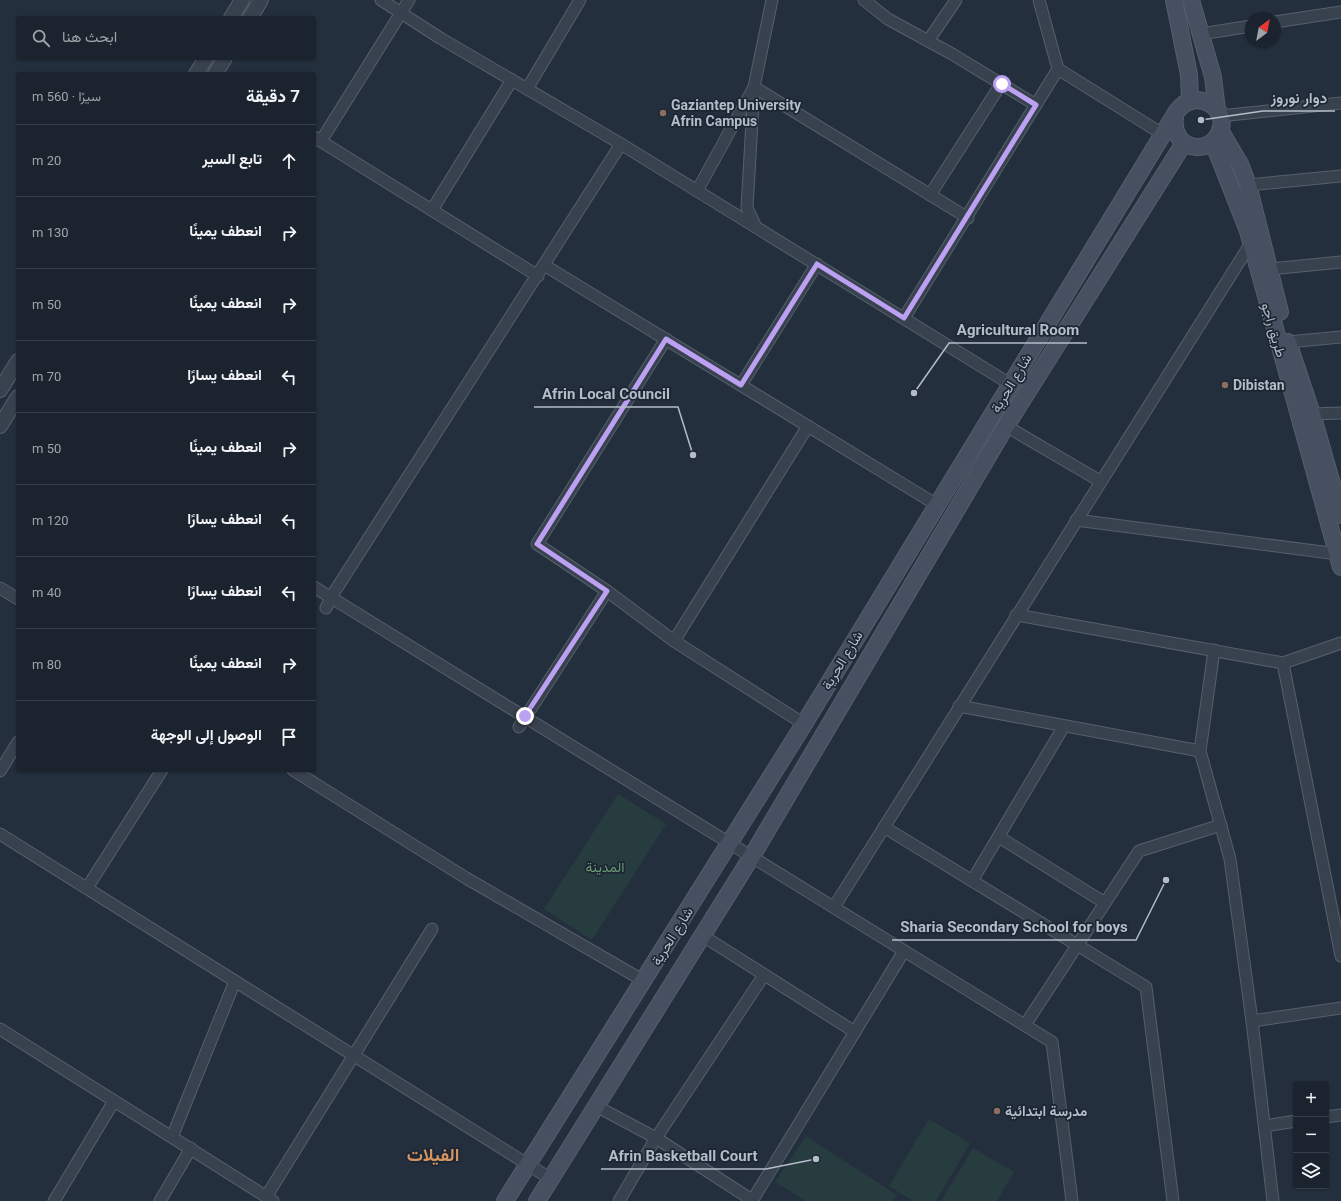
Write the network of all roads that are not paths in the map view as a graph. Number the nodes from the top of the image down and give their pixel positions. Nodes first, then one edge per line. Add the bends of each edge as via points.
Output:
1 (242, 0) edge
2 (261, 0) edge
3 (380, 0) edge
4 (409, 0) edge
5 (580, 0) edge
6 (772, 0) edge
7 (864, 0) edge
8 (956, 0) edge
9 (1039, 0) edge
10 (1174, 0) edge
11 (1191, 0) edge
12 (1341, 12) edge
13 (400, 13) junction
14 (232, 16) edge
15 (251, 16) edge
16 (1281, 21) edge
17 (1245, 27) edge
18 (1201, 34) junction
19 (928, 41) junction
20 (205, 60) edge
21 (224, 60) edge
22 (1058, 69) junction
23 (197, 72) edge
24 (216, 72) edge
25 (512, 80) junction
26 (1002, 84) junction
27 (754, 87) junction
28 (527, 89) junction
29 (1190, 101) junction
30 (1341, 103) edge
31 (1036, 105) junction
32 (1175, 116) junction
33 (1218, 124) junction
34 (1164, 135) junction
35 (317, 139) edge
36 (1184, 143) junction
37 (620, 144) junction
38 (1341, 176) edge
39 (1248, 185) junction
40 (697, 191) junction
41 (930, 195) junction
42 (432, 210) junction
43 (968, 218) junction
44 (757, 227) junction
45 (1251, 242) junction
46 (1341, 262) edge
47 (544, 264) junction
48 (817, 264) junction
49 (1270, 270) junction
50 (538, 276) junction
51 (1052, 316) junction
52 (904, 318) junction
53 (1068, 326) junction
54 (1341, 337) edge
55 (666, 339) junction
56 (1288, 342) junction
57 (16, 364) edge
58 (1010, 384) junction
59 (741, 385) junction
60 (0, 390) edge
61 (16, 403) edge
62 (1341, 413) edge
63 (1312, 414) junction
64 (0, 426) edge
65 (808, 426) junction
66 (1006, 426) junction
67 (965, 458) junction
68 (981, 468) junction
69 (1100, 481) junction
70 (937, 505) junction
71 (1341, 515) edge
72 (1076, 520) junction
73 (1339, 560) edge
74 (0, 588) edge
75 (316, 588) edge
76 (607, 591) junction
77 (16, 598) edge
78 (332, 598) junction
79 (326, 608) dead end
80 (1016, 614) junction
81 (674, 641) junction
82 (1341, 642) edge
83 (1214, 650) junction
84 (1283, 663) junction
85 (959, 706) junction
86 (525, 716) junction
87 (804, 724) junction
88 (1064, 726) junction
89 (519, 727) dead end
90 (16, 745) edge
91 (1200, 752) junction
92 (0, 771) edge
93 (161, 772) edge
94 (295, 772) edge
95 (1221, 825) junction
96 (884, 827) junction
97 (0, 834) edge
98 (999, 837) junction
99 (729, 842) junction
100 (752, 856) junction
101 (972, 881) junction
102 (87, 888) junction
103 (1105, 903) junction
104 (834, 907) junction
105 (432, 929) dead end
106 (703, 936) junction
107 (1078, 946) junction
108 (904, 951) junction
109 (1341, 956) edge
110 (764, 975) junction
111 (235, 981) junction
112 (644, 981) junction
113 (1341, 1008) edge
114 (1252, 1021) junction
115 (1025, 1025) junction
116 (0, 1029) edge
117 (855, 1032) junction
118 (355, 1056) junction
119 (114, 1101) junction
120 (596, 1106) junction
121 (1341, 1114) edge
122 (1329, 1116) edge
123 (1293, 1122) edge
124 (1265, 1126) junction
125 (172, 1137) junction
126 (656, 1138) junction
127 (191, 1148) junction
128 (528, 1164) junction
129 (551, 1178) junction
130 (270, 1199) edge
131 (54, 1201) edge
132 (160, 1201) edge
133 (505, 1201) edge
134 (537, 1201) edge
135 (619, 1201) edge
136 (752, 1201) edge
137 (1072, 1201) edge
138 (1173, 1201) edge
139 (1273, 1201) edge

1 - 14 street
2 - 15 street
3 - 13 street
4 - 13 street
5 - 28 street
6 - 27 street
7 - 19 street via 888,19
8 - 19 street
9 - 22 street
10 - 29 main road via 1190,76
11 - 18 main road, طريق راجو
12 - 16 street
13 - 25 street
13 - 35 street
17 - 18 street
18 - 33 main road, طريق راجو via 1213,77
19 - 26 street
20 - 23 street
21 - 24 street
22 - 31 street
22 - 34 street
25 - 28 street
25 - 42 street
26 - 31 street
26 - 41 street
27 - 40 street
27 - 41 street
27 - 44 street via 747,208
28 - 37 street
29 - 32 main road via 1181,107
29 - 33 main road via 1205,101
30 - 33 street
31 - 43 street
32 - 34 main road, شارع الحرية
32 - 36 main road via 1175,130
33 - 36 main road via 1202,147
33 - 39 main road, طريق راجو via 1240,164
33 - 45 main road, طريق راجو
34 - 51 main road, شارع الحرية
35 - 42 street
36 - 53 main road, شارع الحرية
37 - 40 street
37 - 47 street
38 - 39 street
39 - 49 main road, طريق راجو
40 - 44 street
41 - 43 street
42 - 50 street
43 - 52 street
44 - 48 street
45 - 69 street
45 - 73 main road, طريق راجو
46 - 49 street
47 - 50 street
47 - 55 street
48 - 52 street
48 - 59 street
49 - 56 main road, طريق راجو
50 - 78 street
51 - 53 main road
51 - 58 main road, شارع الحرية
52 - 58 street
53 - 66 main road, شارع الحرية
54 - 56 street
55 - 59 street
55 - 76 street via 537,544
56 - 63 main road, طريق راجو
57 - 60 street
58 - 67 main road, شارع الحرية
59 - 65 street
61 - 64 street
62 - 63 street
63 - 71 main road, طريق راجو
65 - 70 street
65 - 81 street
66 - 68 main road, شارع الحرية
66 - 69 street
67 - 68 main road
67 - 70 main road, شارع الحرية
68 - 100 main road, شارع الحرية
69 - 72 street
70 - 87 main road, شارع الحرية
72 - 73 street
72 - 80 street
74 - 77 street
75 - 78 street
76 - 81 street
76 - 86 street
78 - 79 street
78 - 86 street
80 - 83 street
80 - 85 street
81 - 87 street
82 - 84 street
83 - 84 street
83 - 91 street
84 - 109 street
85 - 88 street
85 - 96 street
86 - 89 street
86 - 99 street
87 - 99 main road, شارع الحرية
88 - 91 street
88 - 98 street
90 - 92 street
91 - 95 street
93 - 102 street
94 - 112 street via 466,878
95 - 103 street via 1139,852
95 - 114 street via 1230,859
96 - 101 street
96 - 104 street
97 - 102 street
98 - 101 street
98 - 103 street
99 - 100 street
99 - 112 main road, شارع الحرية
100 - 104 street
100 - 106 main road, شارع الحرية
101 - 107 street
102 - 111 street
103 - 107 street
104 - 108 street
105 - 118 street
106 - 110 street
106 - 120 main road, شارع الحرية
107 - 115 street
107 - 138 street via 1146,987
108 - 115 street
108 - 117 street
110 - 117 street
110 - 126 street
111 - 118 street
111 - 125 street
112 - 128 main road, شارع الحرية
113 - 114 street
114 - 124 street
115 - 137 street via 1052,1042
116 - 119 street
117 - 136 street
118 - 128 street
118 - 130 street
119 - 125 street
119 - 131 street
120 - 126 street
120 - 129 main road, شارع الحرية
121 - 122 street
123 - 124 street
124 - 139 street
125 - 127 street
126 - 135 street
126 - 136 street
127 - 130 street
127 - 132 street
128 - 129 street
128 - 133 main road, شارع الحرية
129 - 134 main road, شارع الحرية

